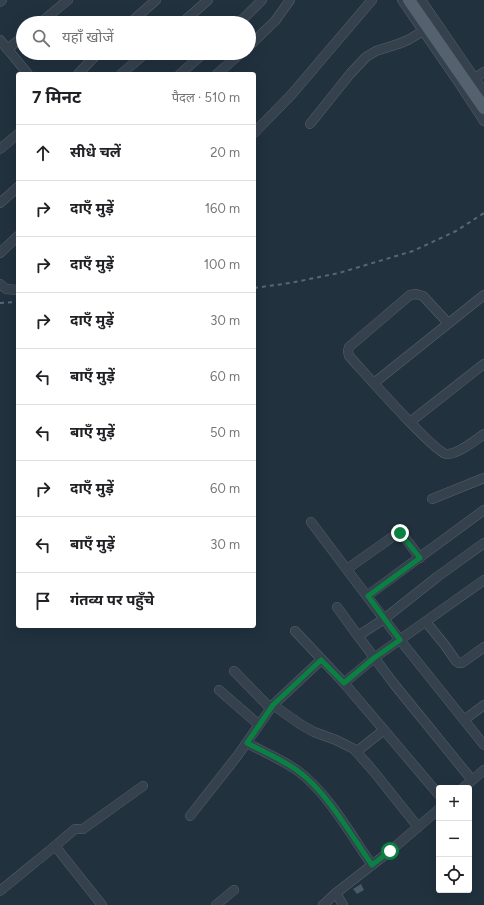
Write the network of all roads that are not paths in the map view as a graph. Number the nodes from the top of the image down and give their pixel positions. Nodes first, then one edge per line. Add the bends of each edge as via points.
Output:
1 (2, 0) edge
2 (68, 0) edge
3 (156, 0) edge
4 (208, 0) edge
5 (262, 0) edge
6 (290, 0) edge
7 (372, 0) edge
8 (402, 0) edge
9 (409, 0) edge
10 (421, 0) edge
11 (0, 2) edge
12 (49, 16) edge
13 (138, 16) edge
14 (190, 16) edge
15 (246, 16) edge
16 (423, 31) junction
17 (256, 39) edge
18 (0, 40) edge
19 (16, 42) edge
20 (7, 49) junction
21 (16, 60) edge
22 (16, 60) edge
23 (91, 60) edge
24 (138, 60) edge
25 (196, 60) edge
26 (233, 60) edge
27 (26, 72) edge
28 (80, 72) edge
29 (123, 72) edge
30 (182, 72) edge
31 (219, 72) edge
32 (484, 72) edge
33 (475, 78) junction
34 (484, 92) edge
35 (484, 108) edge
36 (484, 121) edge
37 (310, 124) dead end
38 (256, 131) edge
39 (16, 136) edge
40 (0, 150) edge
41 (16, 189) edge
42 (0, 203) edge
43 (16, 238) edge
44 (0, 253) edge
45 (0, 284) edge
46 (16, 290) edge
47 (484, 295) edge
48 (448, 323) junction
49 (484, 364) edge
50 (374, 383) junction
51 (410, 422) junction
52 (484, 434) edge
53 (484, 478) edge
54 (432, 499) dead end
55 (484, 510) edge
56 (311, 522) dead end
57 (484, 543) edge
58 (420, 558) junction
59 (347, 569) junction
60 (484, 580) edge
61 (368, 596) junction
62 (337, 607) dead end
63 (384, 619) junction
64 (426, 622) junction
65 (295, 631) dead end
66 (358, 636) junction
67 (400, 640) junction
68 (484, 647) edge
69 (374, 658) junction
70 (321, 660) junction
71 (234, 671) dead end
72 (344, 683) junction
73 (219, 690) dead end
74 (484, 705) edge
75 (272, 707) junction
76 (464, 720) junction
77 (258, 724) junction
78 (384, 730) junction
79 (247, 743) junction
80 (484, 745) edge
81 (356, 752) junction
82 (484, 770) edge
83 (472, 780) junction
84 (466, 785) edge
85 (143, 786) dead end
86 (436, 791) edge
87 (436, 812) edge
88 (190, 816) dead end
89 (418, 827) junction
90 (55, 846) junction
91 (372, 865) junction
92 (234, 890) dead end
93 (0, 891) edge
94 (336, 893) junction
95 (102, 905) edge
96 (216, 905) edge
97 (323, 905) edge
98 (343, 905) edge

1 - 11 street
2 - 12 street
3 - 13 street
4 - 14 street
5 - 15 street
6 - 17 street via 275,21
7 - 38 street via 292,94
8 - 16 street
9 - 35 main road
10 - 33 street
16 - 36 street
16 - 37 street via 366,57
18 - 20 street
19 - 20 street
20 - 22 street
21 - 27 street
23 - 28 street
24 - 29 street
25 - 30 street
26 - 31 street
32 - 33 street
33 - 34 street
39 - 40 street
41 - 42 street
43 - 44 street
45 - 46 street via 6,289
47 - 48 street
48 - 50 street
48 - 50 street via 422,296 410,295 349,347 349,356
49 - 51 street
50 - 51 street
51 - 52 street via 439,450 447,454 462,449
53 - 54 street
55 - 58 street
56 - 59 street
57 - 63 street
58 - 59 street via 403,535 398,533
58 - 61 street
59 - 61 street
60 - 64 street
61 - 63 street
62 - 66 street
63 - 66 street
63 - 67 street
64 - 67 street
64 - 68 street via 459,663
65 - 70 street
66 - 69 street
67 - 69 street
67 - 76 street
69 - 72 street
69 - 83 street
70 - 72 street
70 - 75 street
71 - 75 street
72 - 78 street
73 - 77 street
74 - 76 street
75 - 77 street
75 - 81 street via 314,732 350,746
76 - 80 street
77 - 79 street
78 - 81 street
78 - 86 street
79 - 88 street
79 - 91 street via 289,766 322,793
81 - 89 street
82 - 83 street
83 - 84 street
85 - 90 street via 83,829 75,829
87 - 89 street
89 - 91 street
90 - 93 street
90 - 95 street
91 - 94 street
92 - 96 street
94 - 97 street
94 - 98 street

